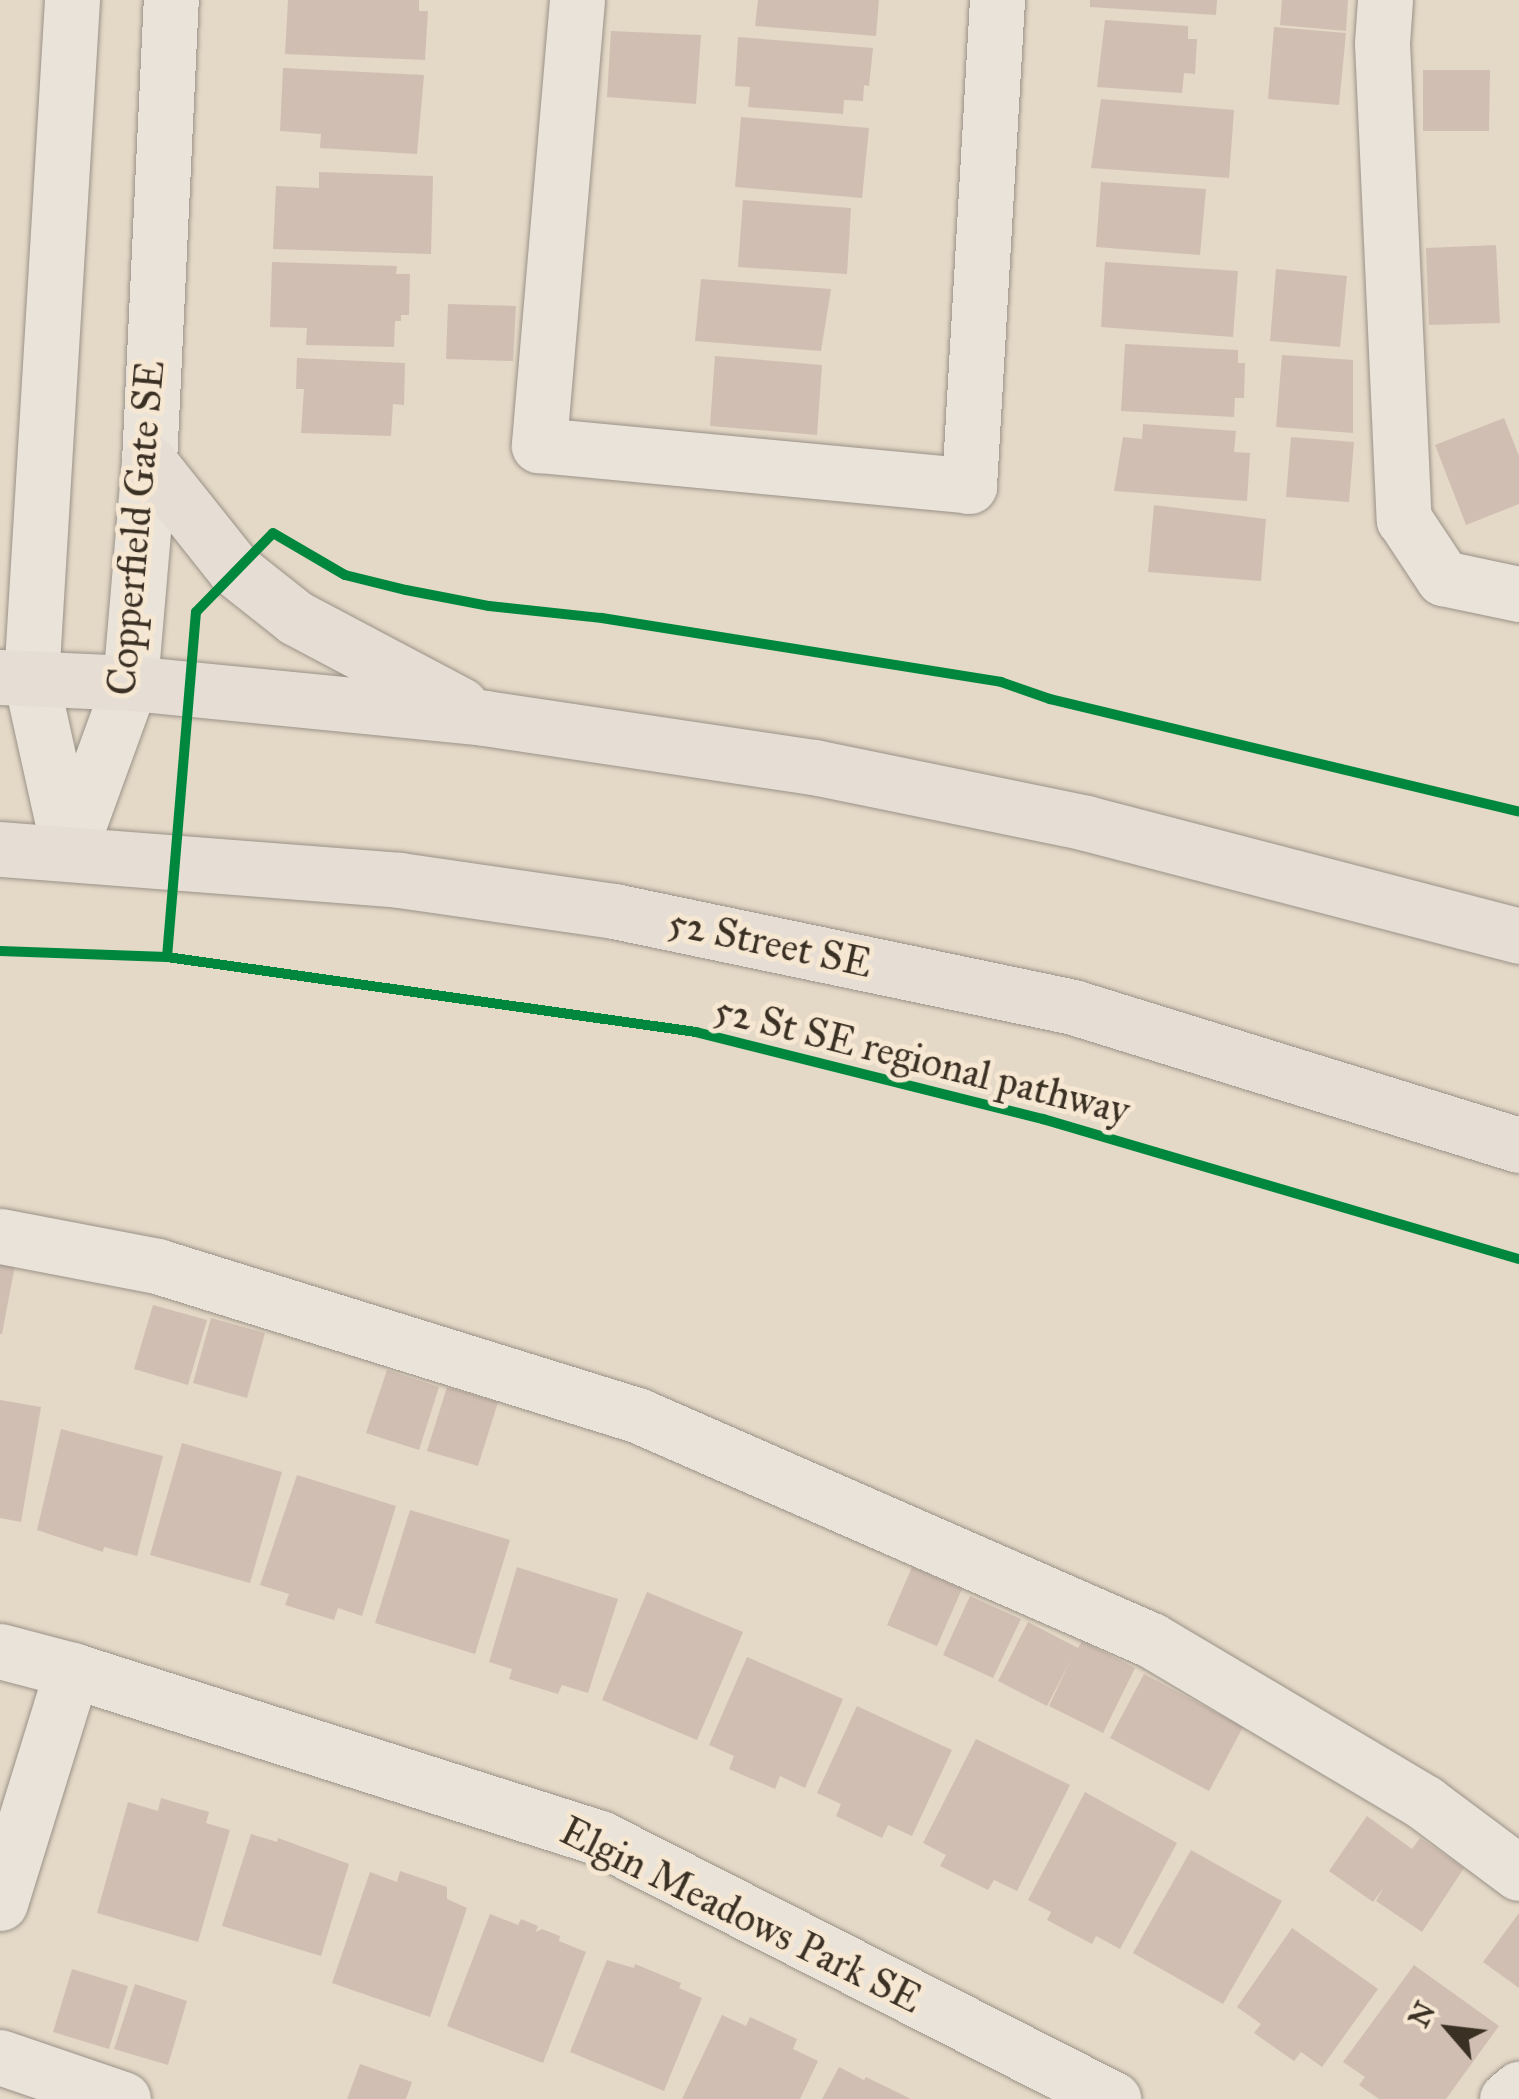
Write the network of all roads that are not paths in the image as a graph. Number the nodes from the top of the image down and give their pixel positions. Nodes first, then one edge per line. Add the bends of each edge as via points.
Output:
1 (72, 0) edge
2 (171, 0) edge
3 (577, 0) edge
4 (997, 0) edge
5 (1386, 0) edge
6 (149, 462) junction
7 (1519, 594) edge
8 (15, 678) edge
9 (130, 683) junction
10 (485, 718) junction
11 (0, 849) edge
12 (69, 851) junction
13 (1519, 936) edge
14 (1519, 1145) edge
15 (0, 1236) edge
16 (0, 1651) edge
17 (72, 1670) junction
18 (1519, 1873) edge
19 (0, 1903) edge
20 (0, 2057) edge
21 (1519, 2089) edge
22 (123, 2099) edge
23 (1113, 2099) edge
24 (1507, 2099) edge

1 - 8 street
2 - 6 street, Copperfield Gate SE
3 - 4 street via 540,445 969,486
5 - 7 street via 1382,43 1404,519 1443,578
6 - 9 street, Copperfield Gate SE
6 - 10 main road via 234,569 296,618
8 - 9 main road
8 - 12 street
9 - 10 main road
9 - 12 street, Copperfield Gate SE
10 - 13 main road via 814,767 1086,823
11 - 12 main road, 52 Street SE
12 - 14 main road, 52 Street SE via 399,880 614,911 1073,1007
15 - 18 street via 157,1266 637,1415 1151,1640 1425,1803
16 - 17 street, Elgin Meadows Park SE
17 - 19 street
17 - 23 street, Elgin Meadows Park SE via 600,1838
20 - 22 street
21 - 24 street

